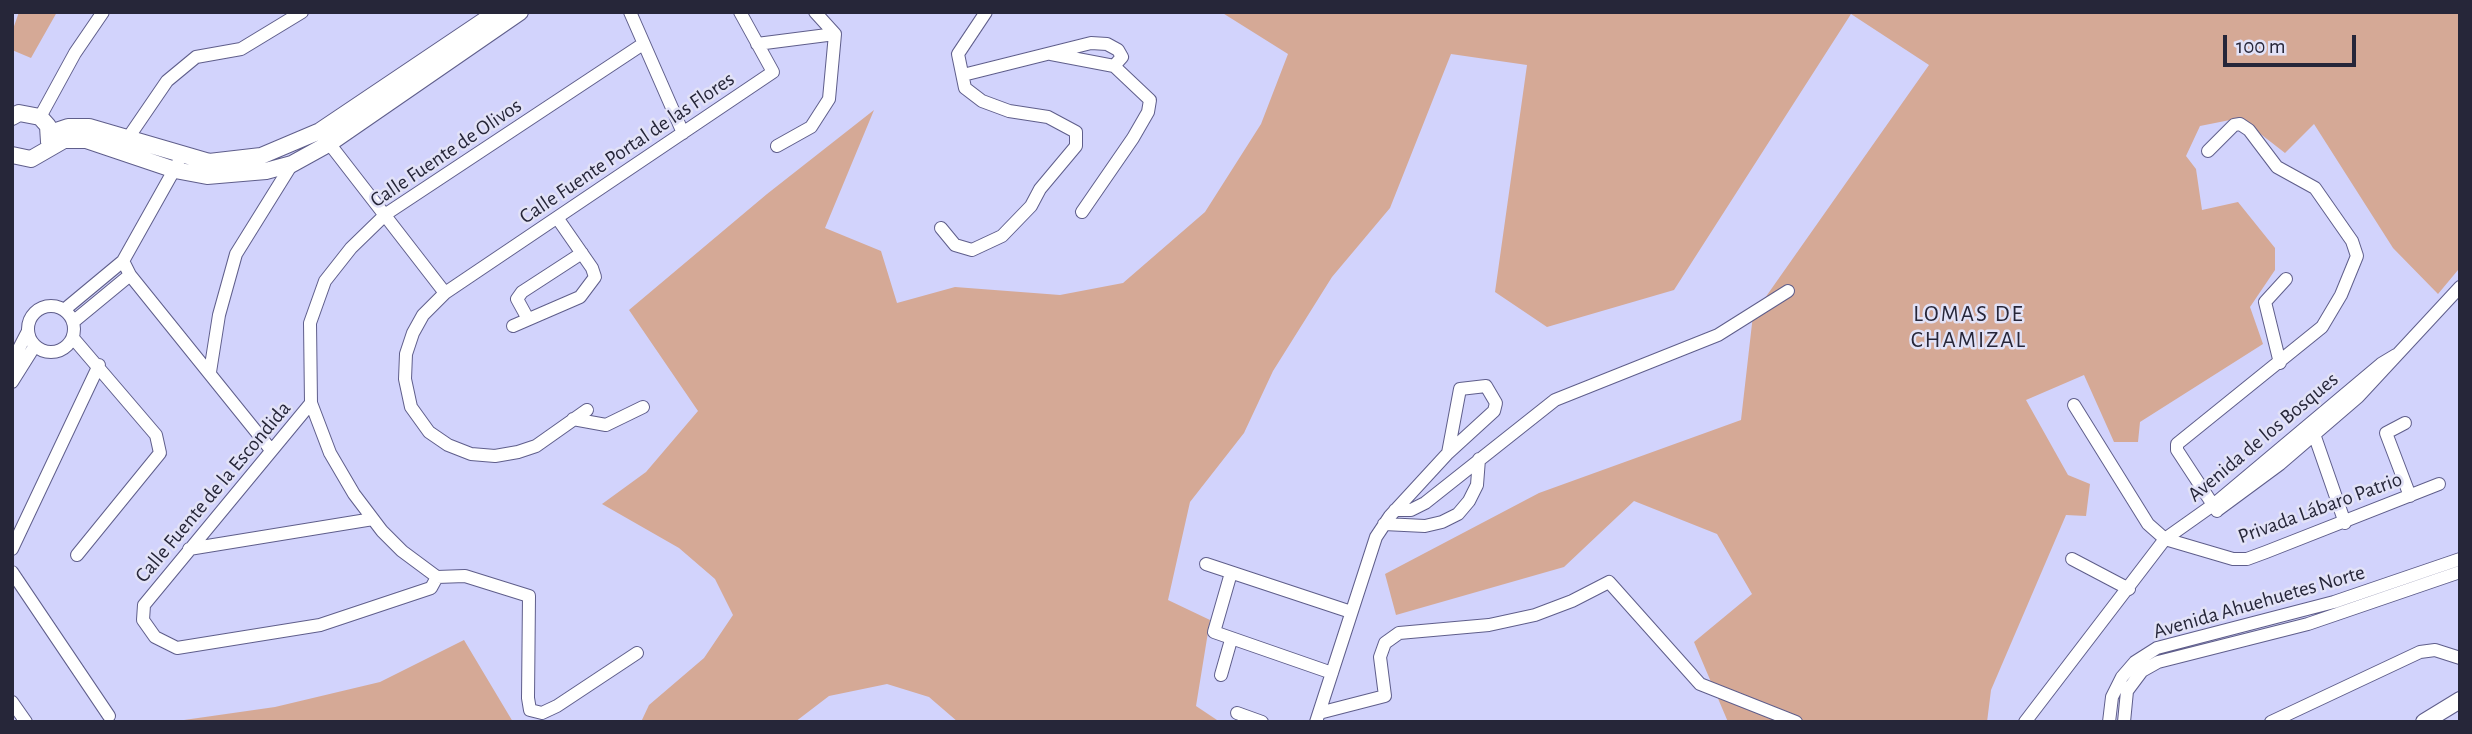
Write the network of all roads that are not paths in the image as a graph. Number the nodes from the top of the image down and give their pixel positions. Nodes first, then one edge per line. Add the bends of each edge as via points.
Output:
1 (103, 12) edge
2 (302, 12) edge
3 (497, 12) edge
4 (520, 12) edge
5 (630, 12) edge
6 (740, 12) edge
7 (815, 12) edge
8 (986, 12) edge
9 (835, 34) junction
10 (643, 44) junction
11 (757, 44) junction
12 (1051, 54) junction
13 (1114, 66) junction
14 (963, 75) junction
15 (12, 117) edge
16 (40, 117) junction
17 (683, 133) junction
18 (325, 137) junction
19 (128, 138) junction
20 (49, 140) junction
21 (777, 146) dead end
22 (2208, 151) dead end
23 (12, 155) edge
24 (178, 163) junction
25 (292, 163) junction
26 (1082, 212) dead end
27 (386, 214) junction
28 (558, 219) junction
29 (941, 228) dead end
30 (582, 253) junction
31 (123, 261) junction
32 (130, 275) junction
33 (2286, 279) dead end
34 (2460, 287) edge
35 (1788, 291) dead end
36 (445, 293) junction
37 (64, 310) junction
38 (528, 319) junction
39 (73, 322) junction
40 (513, 326) dead end
41 (27, 333) junction
42 (73, 338) junction
43 (34, 347) junction
44 (2396, 355) junction
45 (12, 362) edge
46 (2280, 363) junction
47 (99, 365) junction
48 (210, 372) junction
49 (12, 382) edge
50 (311, 403) junction
51 (2074, 405) dead end
52 (643, 407) dead end
53 (587, 410) dead end
54 (573, 419) junction
55 (2405, 424) dead end
56 (2314, 434) junction
57 (271, 450) junction
58 (1448, 453) junction
59 (1479, 459) junction
60 (2439, 484) dead end
61 (2410, 496) junction
62 (2215, 508) junction
63 (1395, 510) junction
64 (373, 519) junction
65 (2345, 523) junction
66 (1384, 524) junction
67 (2169, 540) junction
68 (190, 549) junction
69 (12, 550) edge
70 (76, 555) dead end
71 (2072, 559) dead end
72 (2460, 559) edge
73 (1206, 564) dead end
74 (12, 572) edge
75 (2460, 572) edge
76 (1231, 573) junction
77 (437, 577) junction
78 (2129, 589) junction
79 (2375, 595) junction
80 (1351, 612) junction
81 (1231, 640) junction
82 (637, 653) dead end
83 (2460, 657) edge
84 (1332, 673) junction
85 (1221, 675) dead end
86 (2460, 699) edge
87 (12, 702) edge
88 (1237, 713) dead end
89 (109, 716) dead end
90 (1317, 718) edge
91 (26, 722) edge
92 (1262, 722) edge
93 (1796, 722) edge
94 (2025, 722) edge
95 (2109, 722) edge
96 (2124, 722) edge
97 (2271, 722) edge
98 (2424, 722) edge

1 - 16 street
2 - 19 street via 241,49 196,57 167,81
3 - 18 main road
4 - 18 main road
5 - 10 street
6 - 11 street, Calle Fuente Portal de las Flores
7 - 9 street
8 - 14 street via 958,54
9 - 11 street
9 - 21 street via 830,99 811,127
10 - 17 street
10 - 27 street, Calle Fuente de Olivos
11 - 17 street, Calle Fuente Portal de las Flores via 773,72
12 - 13 street
12 - 13 street via 1091,43 1107,44 1122,57
12 - 14 street
13 - 26 street via 1150,100 1150,106
14 - 29 street via 965,88 982,101 1048,117 1076,132 1076,146 1002,236 972,250 955,246
15 - 16 main road via 19,113
16 - 20 main road
17 - 28 street, Calle Fuente Portal de las Flores
18 - 24 main road via 261,156
18 - 25 main road
18 - 27 street
19 - 20 main road via 89,127 68,127
19 - 24 main road
20 - 23 main road via 31,159
20 - 24 main road via 86,140
22 - 46 street via 2240,124 2277,167 2315,188 2356,248 2357,256 2330,318
24 - 25 main road via 206,176 266,171
24 - 31 street
25 - 48 street via 236,254
27 - 36 street
27 - 50 street, Calle Fuente de Olivos via 325,281 310,323
28 - 30 street
28 - 36 street, Calle Fuente Portal de las Flores
30 - 38 street via 522,292 517,299
30 - 38 street via 595,277 591,286 580,297
31 - 32 street
31 - 37 street
32 - 39 street
32 - 48 street
33 - 46 street via 2265,302
34 - 44 street, Avenida de los Bosques
35 - 59 street via 1718,335 1555,400
36 - 54 street, Calle Fuente Portal de las Flores via 423,315 407,354 405,379 411,407 429,432 460,450 495,456 536,446
37 - 39 street
37 - 41 street via 55,306 38,309 31,315
38 - 40 street
39 - 42 street
41 - 43 street
41 - 45 street
42 - 43 street via 56,352
42 - 47 street
43 - 49 street
44 - 56 street, Avenida de los Bosques via 2358,397
44 - 62 street, Avenida de los Bosques
46 - 62 street via 2177,444
47 - 69 street
47 - 70 street via 156,435 160,453
48 - 57 street
50 - 57 street, Calle Fuente de la Escondida
50 - 64 street, Calle Fuente de Olivos via 330,453
51 - 67 street via 2134,506
52 - 54 street via 606,425
53 - 54 street, Calle Fuente Portal de las Flores
55 - 61 street via 2386,433
56 - 62 street, Avenida de los Bosques
56 - 65 street
57 - 68 street, Calle Fuente de la Escondida
58 - 58 street via 1494,411 1496,403 1489,388 1460,389
58 - 63 street
59 - 63 street via 1425,503 1411,510
59 - 66 street via 1477,485 1458,514 1425,526
60 - 61 street, Privada Lábaro Patrio
61 - 65 street, Privada Lábaro Patrio
62 - 67 street, Avenida de los Bosques
63 - 66 street
64 - 68 street
64 - 77 street, Calle Fuente de Olivos via 402,551
65 - 67 street, Privada Lábaro Patrio via 2247,559
66 - 80 street
67 - 78 street, Avenida de los Bosques
68 - 77 street, Calle Fuente de la Escondida via 142,612 155,637 177,648 320,625 431,588
71 - 78 street
72 - 79 street, Avenida Ahuehuetes Norte
73 - 76 street
74 - 89 street
75 - 79 street, Avenida Ahuehuetes Norte
76 - 80 street
76 - 81 street via 1214,628 1218,636
77 - 82 street via 465,576 529,596 530,710 542,713 557,706
78 - 94 street, Avenida de los Bosques
79 - 95 street, Avenida Ahuehuetes Norte via 2157,648 2122,677 2112,697
79 - 96 street, Avenida Ahuehuetes Norte via 2308,624 2158,662 2142,671 2127,691
80 - 84 street
81 - 84 street
81 - 85 street
83 - 97 street via 2435,650 2420,652
84 - 90 street
86 - 98 main road
87 - 91 street
88 - 92 street
90 - 93 street via 1385,696 1380,657 1385,643 1399,633 1489,625 1535,615 1609,582 1700,684

